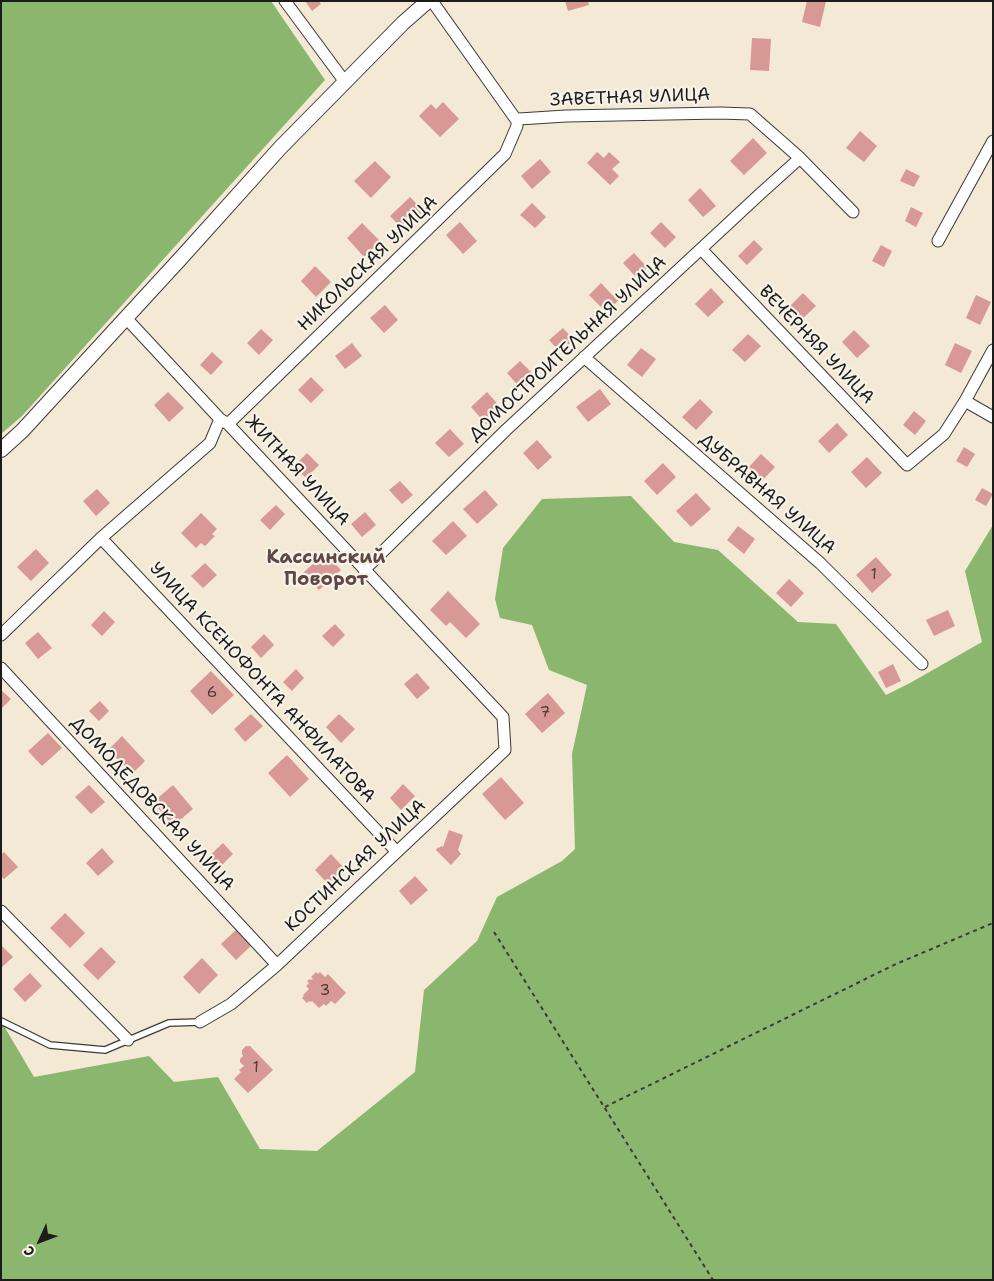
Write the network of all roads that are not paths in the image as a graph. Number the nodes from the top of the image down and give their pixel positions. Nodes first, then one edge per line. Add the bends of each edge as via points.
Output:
1 (285, 1) edge
2 (428, 1) edge
3 (432, 1) edge
4 (344, 82) junction
5 (517, 121) junction
6 (993, 141) edge
7 (800, 158) junction
8 (853, 212) dead end
9 (938, 241) dead end
10 (701, 249) junction
11 (126, 318) junction
12 (993, 350) edge
13 (584, 357) junction
14 (965, 402) junction
15 (993, 417) edge
16 (224, 422) junction
17 (1, 450) edge
18 (101, 538) junction
19 (364, 570) junction
20 (1, 635) edge
21 (922, 664) dead end
22 (1, 668) edge
23 (503, 717) joint
24 (397, 852) junction
25 (1, 912) edge
26 (277, 965) junction
27 (1, 1021) edge
28 (200, 1022) joint
29 (128, 1040) junction

1 - 4 street
2 - 4 street
3 - 5 street
4 - 11 street
5 - 7 street, ЗАВЕТНАЯ УЛИЦА via 566,116 750,114
5 - 16 street, НИКОЛЬСКАЯ УЛИЦА via 505,154
6 - 9 street
7 - 8 street, ЗАВЕТНАЯ УЛИЦА
7 - 10 street, ДОМОСТРОИТЕЛЬНАЯ УЛИЦА
10 - 13 street, ДОМОСТРОИТЕЛЬНАЯ УЛИЦА
10 - 14 street, ВЕЧЕРНЯЯ УЛИЦА via 907,465 944,434
11 - 16 street, ЖИТНАЯ УЛИЦА
11 - 17 street
12 - 14 street
13 - 19 street, ДОМОСТРОИТЕЛЬНАЯ УЛИЦА
13 - 21 street, ДУБРАВНАЯ УЛИЦА via 820,563
14 - 15 street
16 - 18 street, НИКОЛЬСКАЯ УЛИЦА via 210,443
16 - 19 street, ЖИТНАЯ УЛИЦА
18 - 20 street, НИКОЛЬСКАЯ УЛИЦА
18 - 24 street, УЛИЦА КСЕНОФОНТА АНФИЛАТОВА
19 - 23 street, ЖИТНАЯ УЛИЦА
22 - 26 street, ДОМОДЕДОВСКАЯ УЛИЦА
23 - 24 street, КОСТИНСКАЯ УЛИЦА via 505,750
24 - 26 street, КОСТИНСКАЯ УЛИЦА
25 - 29 street
26 - 28 street, КОСТИНСКАЯ УЛИЦА via 231,1004
27 - 29 lane via 50,1046 105,1050
28 - 29 lane via 169,1023

